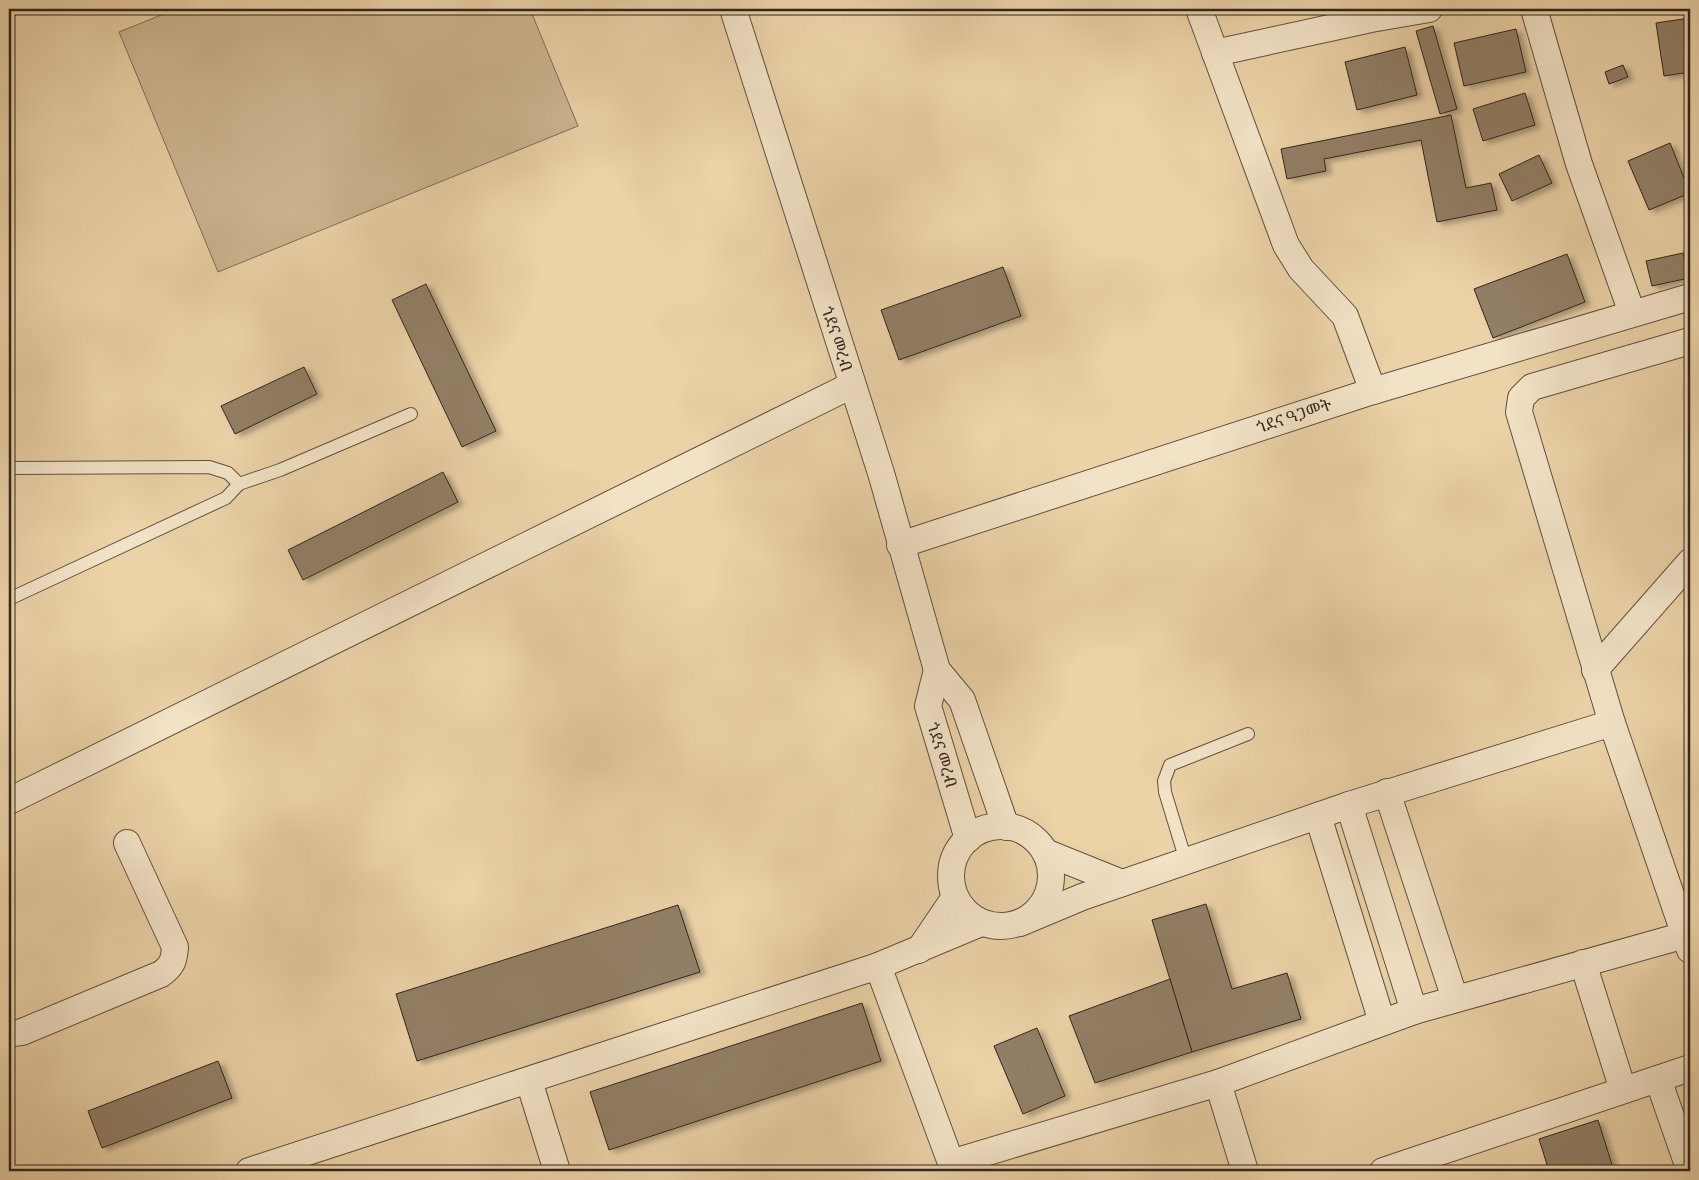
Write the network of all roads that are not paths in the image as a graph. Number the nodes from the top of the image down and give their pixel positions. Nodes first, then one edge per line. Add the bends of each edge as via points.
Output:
1 (733, 9) edge
2 (1199, 9) edge
3 (1429, 9) edge
4 (1534, 9) edge
5 (1214, 53) junction
6 (1690, 297) edge
7 (1632, 313) junction
8 (1690, 341) edge
9 (852, 385) junction
10 (1373, 391) junction
11 (411, 414) dead end
12 (9, 468) edge
13 (239, 484) junction
14 (900, 545) junction
15 (1686, 574) edge
16 (9, 599) edge
17 (937, 670) junction
18 (1595, 670) junction
19 (1612, 723) junction
20 (1248, 734) dead end
21 (984, 764) junction
22 (948, 775) junction
23 (1388, 792) junction
24 (9, 801) edge
25 (1349, 805) junction
26 (1318, 816) junction
27 (1006, 826) junction
28 (968, 839) junction
29 (126, 843) dead end
30 (1045, 852) junction
31 (1186, 861) junction
32 (1122, 883) junction
33 (955, 897) junction
34 (981, 923) junction
35 (1020, 923) junction
36 (1688, 942) edge
37 (919, 950) junction
38 (1583, 963) junction
39 (878, 966) junction
40 (1455, 999) junction
41 (1414, 1011) junction
42 (1382, 1022) junction
43 (9, 1034) edge
44 (1690, 1068) edge
45 (1658, 1078) junction
46 (529, 1082) junction
47 (1218, 1083) junction
48 (1623, 1090) junction
49 (952, 1167) edge
50 (1398, 1169) edge
51 (249, 1171) edge
52 (557, 1171) edge
53 (1245, 1171) edge
54 (1690, 1171) edge

1 - 9 street, ጎደና መረብ
2 - 5 street
3 - 5 street
4 - 7 street via 1579,164
5 - 10 street via 1286,245 1301,269 1345,316
6 - 7 street, ጎደና ዓጋመት
7 - 10 street, ጎደና ዓጋመት
8 - 18 street via 1532,387 1521,398 1519,412
9 - 14 street, ጎደና መረብ
9 - 24 street
10 - 14 street, ጎደና ዓጋመት
11 - 13 lane
12 - 13 lane via 208,467 228,473
13 - 16 lane via 226,498
14 - 17 street, ጎደና መረብ
15 - 18 street
17 - 21 street, ጎደና መረብ via 962,700
17 - 22 street, ጎደና መረብ via 928,706
18 - 19 street
19 - 23 street
19 - 36 street
20 - 31 lane via 1170,765 1164,780 1165,792
21 - 22 street
21 - 27 street, ጎደና መረብ
22 - 28 street, ጎደና መረብ
23 - 25 street
23 - 40 street
25 - 26 street
25 - 41 street
26 - 31 street
26 - 42 street
27 - 28 street via 976,832
27 - 30 street via 1022,830
28 - 33 street via 956,853 952,867
29 - 43 street via 175,947 171,967 22,1032
30 - 32 street
30 - 35 street via 1050,868 1050,885 1045,901 1035,914
31 - 32 street
32 - 35 street
33 - 34 street via 962,908
33 - 37 street
34 - 35 street via 1008,926
34 - 37 street
36 - 38 street
37 - 39 street
38 - 40 street
38 - 48 street
39 - 46 street
39 - 49 street
40 - 41 street
41 - 42 street
42 - 47 street
44 - 45 street
45 - 48 street
45 - 54 street
46 - 51 street
46 - 52 street
47 - 49 street
47 - 53 street
48 - 50 street

